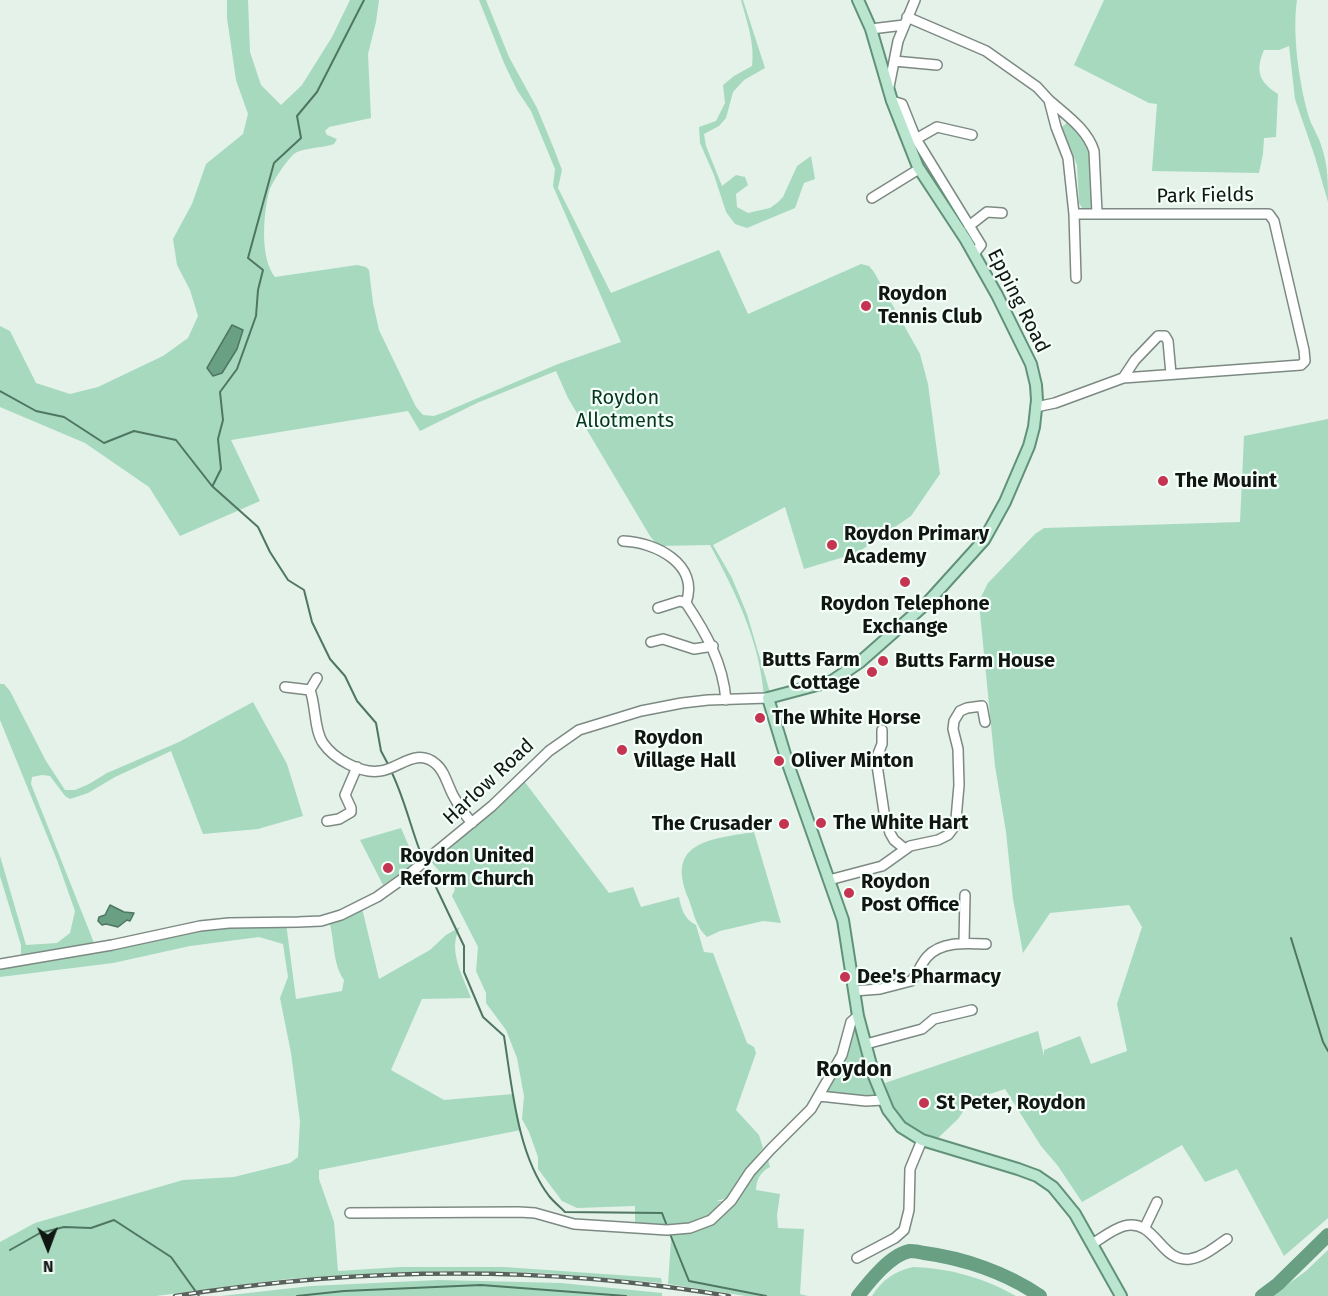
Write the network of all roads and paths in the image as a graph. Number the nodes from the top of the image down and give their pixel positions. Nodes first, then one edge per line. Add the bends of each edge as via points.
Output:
1 (858, 0) edge
2 (915, 0) edge
3 (905, 21) junction
4 (871, 28) junction
5 (894, 61) junction
6 (937, 65) dead end
7 (890, 87) junction
8 (1049, 100) junction
9 (892, 101) junction
10 (1070, 118) junction
11 (1056, 128) junction
12 (972, 135) dead end
13 (916, 139) junction
14 (919, 169) junction
15 (872, 198) dead end
16 (1002, 213) dead end
17 (1097, 213) junction
18 (1074, 214) junction
19 (969, 226) junction
20 (974, 254) junction
21 (1076, 278) dead end
22 (1171, 374) junction
23 (1123, 378) junction
24 (1036, 407) junction
25 (623, 541) dead end
26 (686, 603) junction
27 (658, 608) dead end
28 (651, 642) dead end
29 (712, 646) junction
30 (317, 678) dead end
31 (285, 687) dead end
32 (310, 690) junction
33 (768, 698) junction
34 (726, 700) junction
35 (985, 722) dead end
36 (882, 730) dead end
37 (357, 767) junction
38 (327, 822) dead end
39 (472, 823) junction
40 (905, 849) junction
41 (829, 880) junction
42 (965, 895) dead end
43 (964, 943) junction
44 (986, 944) dead end
45 (0, 964) edge
46 (854, 991) junction
47 (972, 1010) dead end
48 (858, 1016) junction
49 (866, 1044) junction
50 (819, 1096) junction
51 (883, 1100) junction
52 (922, 1140) junction
53 (1157, 1202) dead end
54 (350, 1213) dead end
55 (1145, 1227) junction
56 (1227, 1239) dead end
57 (1092, 1244) junction
58 (857, 1258) dead end
59 (1121, 1296) edge

1 - 4 main road, Epping Road
2 - 3 street
3 - 4 street
3 - 5 street
3 - 8 street via 986,51
4 - 7 main road, Epping Road
5 - 6 street
5 - 7 street
7 - 9 main road, Epping Road
8 - 10 street
8 - 11 street
9 - 13 street via 902,104
9 - 14 main road, Epping Road
10 - 11 street
10 - 17 street via 1086,134 1094,151
11 - 18 street via 1068,158
12 - 13 street via 937,127
13 - 19 street
14 - 15 street
14 - 20 main road, Epping Road
16 - 19 street via 987,212
17 - 18 street, Park Fields
17 - 22 street, Park Fields via 1269,214 1274,221 1305,361 1301,365
18 - 21 street
19 - 20 street via 981,245
20 - 24 main road, Epping Road via 1031,364
22 - 23 street
22 - 23 street via 1168,341 1165,336 1158,336
23 - 24 street
24 - 33 main road, Epping Road via 1032,437 1000,511 984,540 954,574 918,612 846,672 817,686
25 - 26 street via 662,550 682,567 690,594
26 - 27 street via 680,601
26 - 29 street
28 - 29 street via 663,639 694,649
29 - 34 street
30 - 32 street
31 - 32 street
32 - 37 street via 323,743
33 - 34 street, Harlow Road
33 - 41 main road
34 - 39 street, Harlow Road via 641,711 579,730 549,751
35 - 40 street via 982,706 960,711 954,721 959,785 954,827 939,840
36 - 40 street via 877,765 884,812 890,833
37 - 38 street via 345,795 351,812
37 - 39 street via 379,772 415,758 437,764
39 - 45 street, Harlow Road via 385,892 331,918 200,926
40 - 41 street via 882,866
41 - 46 main road via 847,937
42 - 43 street
43 - 44 street
43 - 46 street via 948,945 928,955 911,981
46 - 48 main road
47 - 49 street via 934,1019 922,1029
48 - 49 main road
48 - 50 street via 851,1022 842,1055
49 - 51 main road
50 - 51 street
50 - 54 street via 750,1172 731,1201 701,1226 667,1230 574,1224 519,1212
51 - 52 main road via 901,1126
52 - 57 main road via 1037,1176 1053,1187
52 - 58 street via 910,1169 909,1210 904,1230
53 - 55 street
55 - 56 street via 1179,1258 1202,1255
55 - 57 street via 1124,1226
57 - 59 main road

